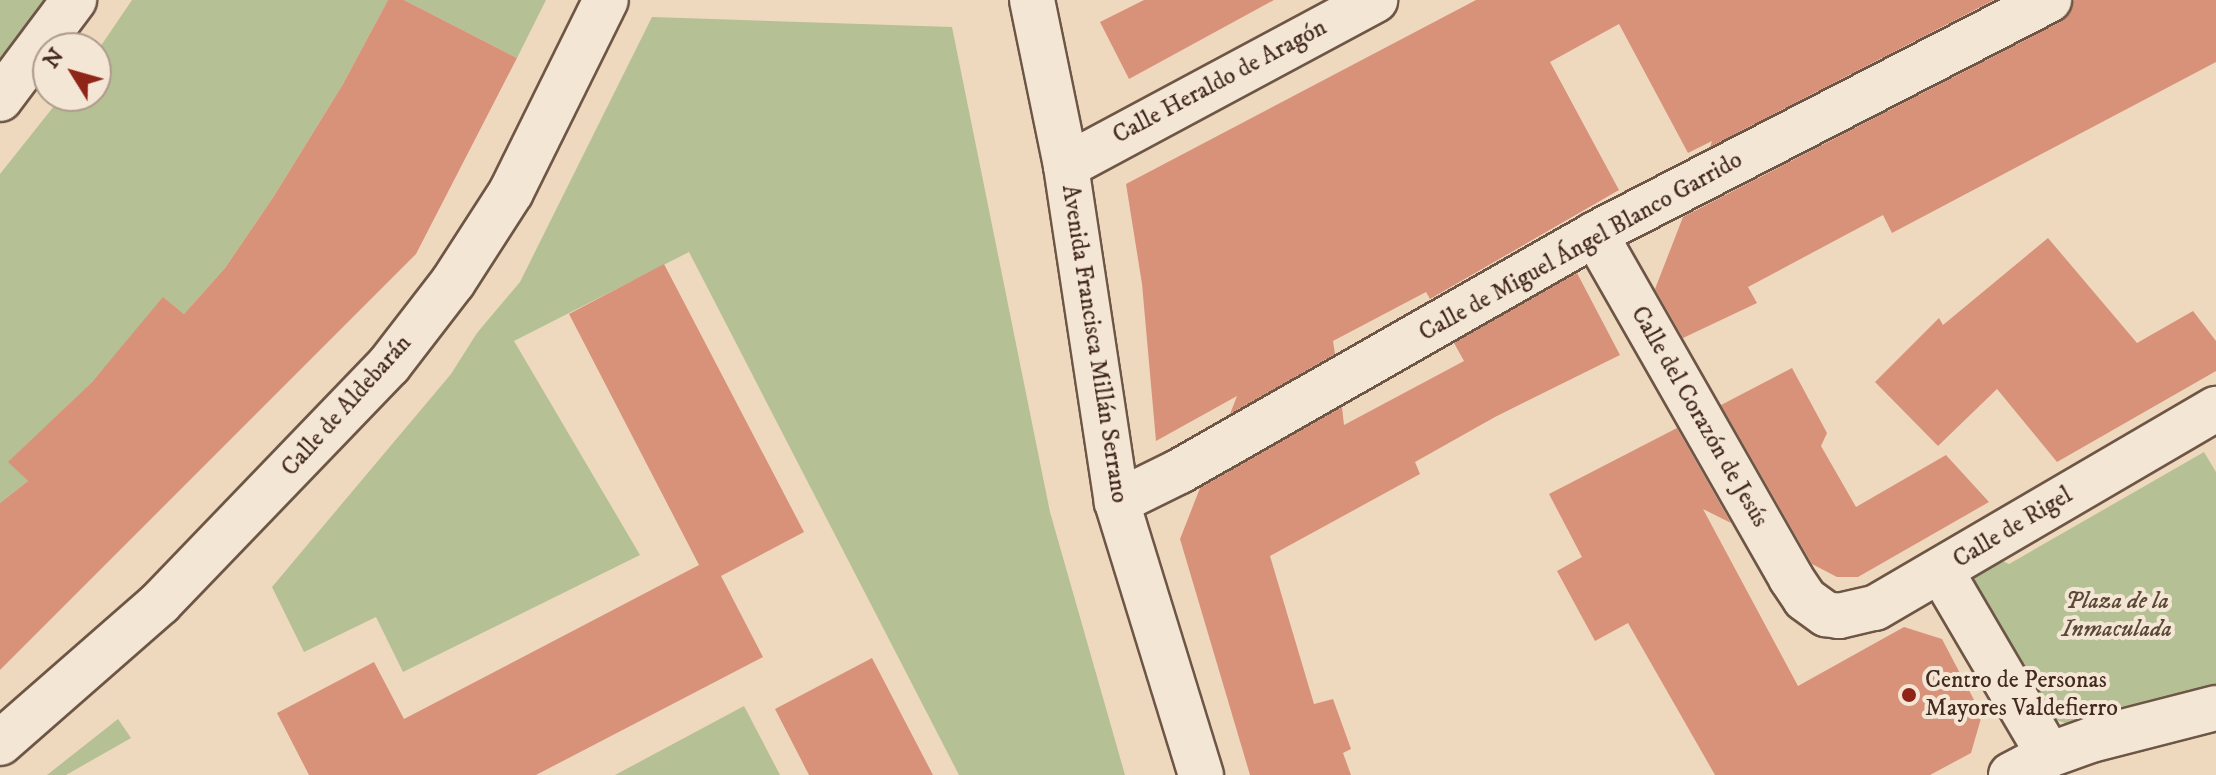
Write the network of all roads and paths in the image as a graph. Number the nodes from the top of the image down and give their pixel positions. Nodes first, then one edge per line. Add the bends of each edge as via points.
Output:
1 (74, 0) edge
2 (606, 0) edge
3 (1032, 0) edge
4 (1375, 0) edge
5 (2049, 0) edge
6 (0, 99) edge
7 (1066, 166) junction
8 (1595, 234) junction
9 (2216, 409) edge
10 (1117, 502) junction
11 (1941, 571) junction
12 (1805, 599) joint
13 (2216, 708) edge
14 (0, 743) edge
15 (2049, 755) junction
16 (1201, 775) edge
17 (2011, 775) edge

1 - 6 street
2 - 14 street, Calle de Aldebarán via 511,192 453,282 389,365 160,603
3 - 7 street, Avenida Francisca Millán Serrano
4 - 7 street, Calle Heraldo de Aragón
5 - 8 street, Calle de Miguel Ángel Blanco Garrido
7 - 10 street, Avenida Francisca Millán Serrano
8 - 10 street, Calle de Miguel Ángel Blanco Garrido
8 - 12 street, Calle del Corazón de Jesús
9 - 11 street, Calle de Rigel
10 - 16 street, Avenida Francisca Millán Serrano
11 - 12 street, Calle de Rigel via 1858,613 1826,614
11 - 15 street
13 - 15 street via 2158,720
15 - 17 street

